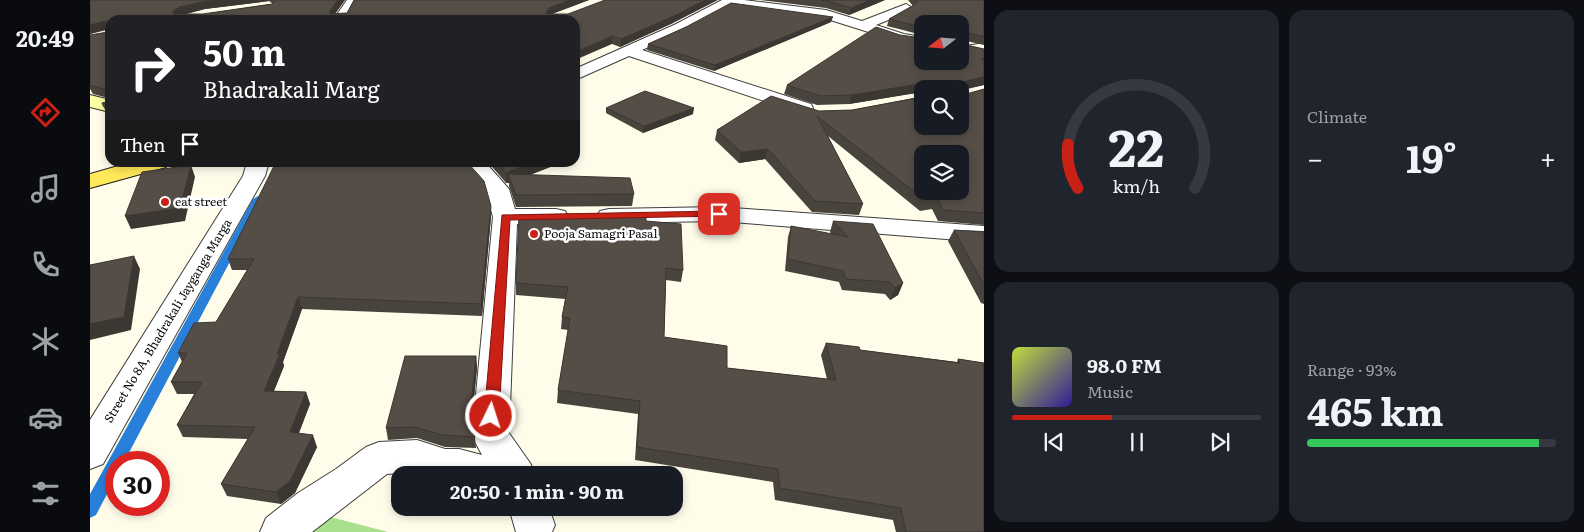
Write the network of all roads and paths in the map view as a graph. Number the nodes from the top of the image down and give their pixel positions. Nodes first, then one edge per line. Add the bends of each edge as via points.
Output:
1 (353, 0) edge
2 (730, 1) edge
3 (906, 8) edge
4 (343, 15) edge
5 (864, 25) junction
6 (984, 38) edge
7 (914, 40) edge
8 (969, 40) edge
9 (969, 49) edge
10 (629, 51) junction
11 (984, 52) edge
12 (580, 73) edge
13 (90, 102) edge
14 (105, 105) edge
15 (824, 112) edge
16 (140, 167) edge
17 (257, 167) edge
18 (477, 167) edge
19 (90, 181) edge
20 (505, 217) junction
21 (984, 234) edge
22 (90, 453) edge
23 (445, 466) edge
24 (510, 466) edge
25 (281, 532) edge

1 - 4 street
2 - 5 street via 826,14
2 - 10 street
3 - 5 street
5 - 7 street
6 - 8 street
9 - 11 street
10 - 12 street
10 - 15 street via 816,113
13 - 14 main road
16 - 19 main road
17 - 22 street, Street No 8A, Bhadrakali Jayganga Marga
18 - 20 street via 497,189
20 - 21 street via 719,214
20 - 24 street via 490,436
23 - 25 street via 417,456 379,458

